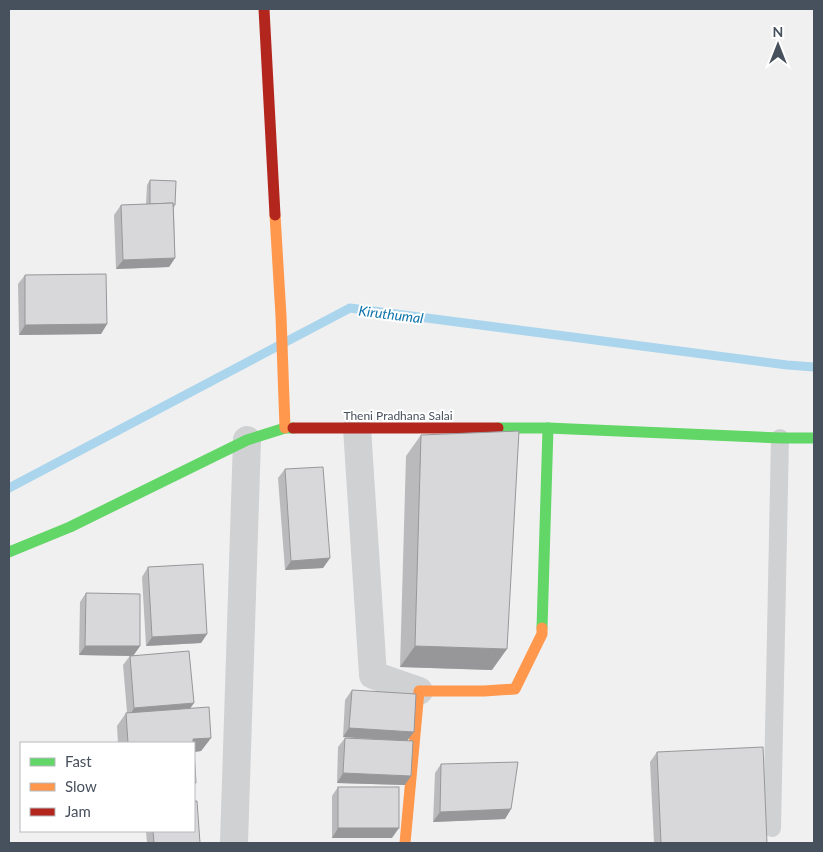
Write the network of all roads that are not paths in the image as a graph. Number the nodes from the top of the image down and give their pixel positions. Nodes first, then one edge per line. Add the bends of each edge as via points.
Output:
1 (264, 9) edge
2 (285, 428) junction
3 (357, 428) junction
4 (548, 428) junction
5 (780, 438) junction
6 (814, 438) edge
7 (247, 440) junction
8 (9, 552) edge
9 (419, 692) junction
10 (772, 828) dead end
11 (234, 843) edge
12 (405, 843) edge

1 - 2 street
2 - 3 street, Theni Pradhana Salai
2 - 7 street, Theni Pradhana Salai
3 - 4 street, Theni Pradhana Salai
3 - 9 street via 373,675
4 - 5 street, Theni Pradhana Salai
4 - 9 street via 542,634 515,689
5 - 6 street, Theni Pradhana Salai
5 - 10 lane
7 - 8 street, Theni Pradhana Salai via 70,527
7 - 11 street
9 - 12 street

